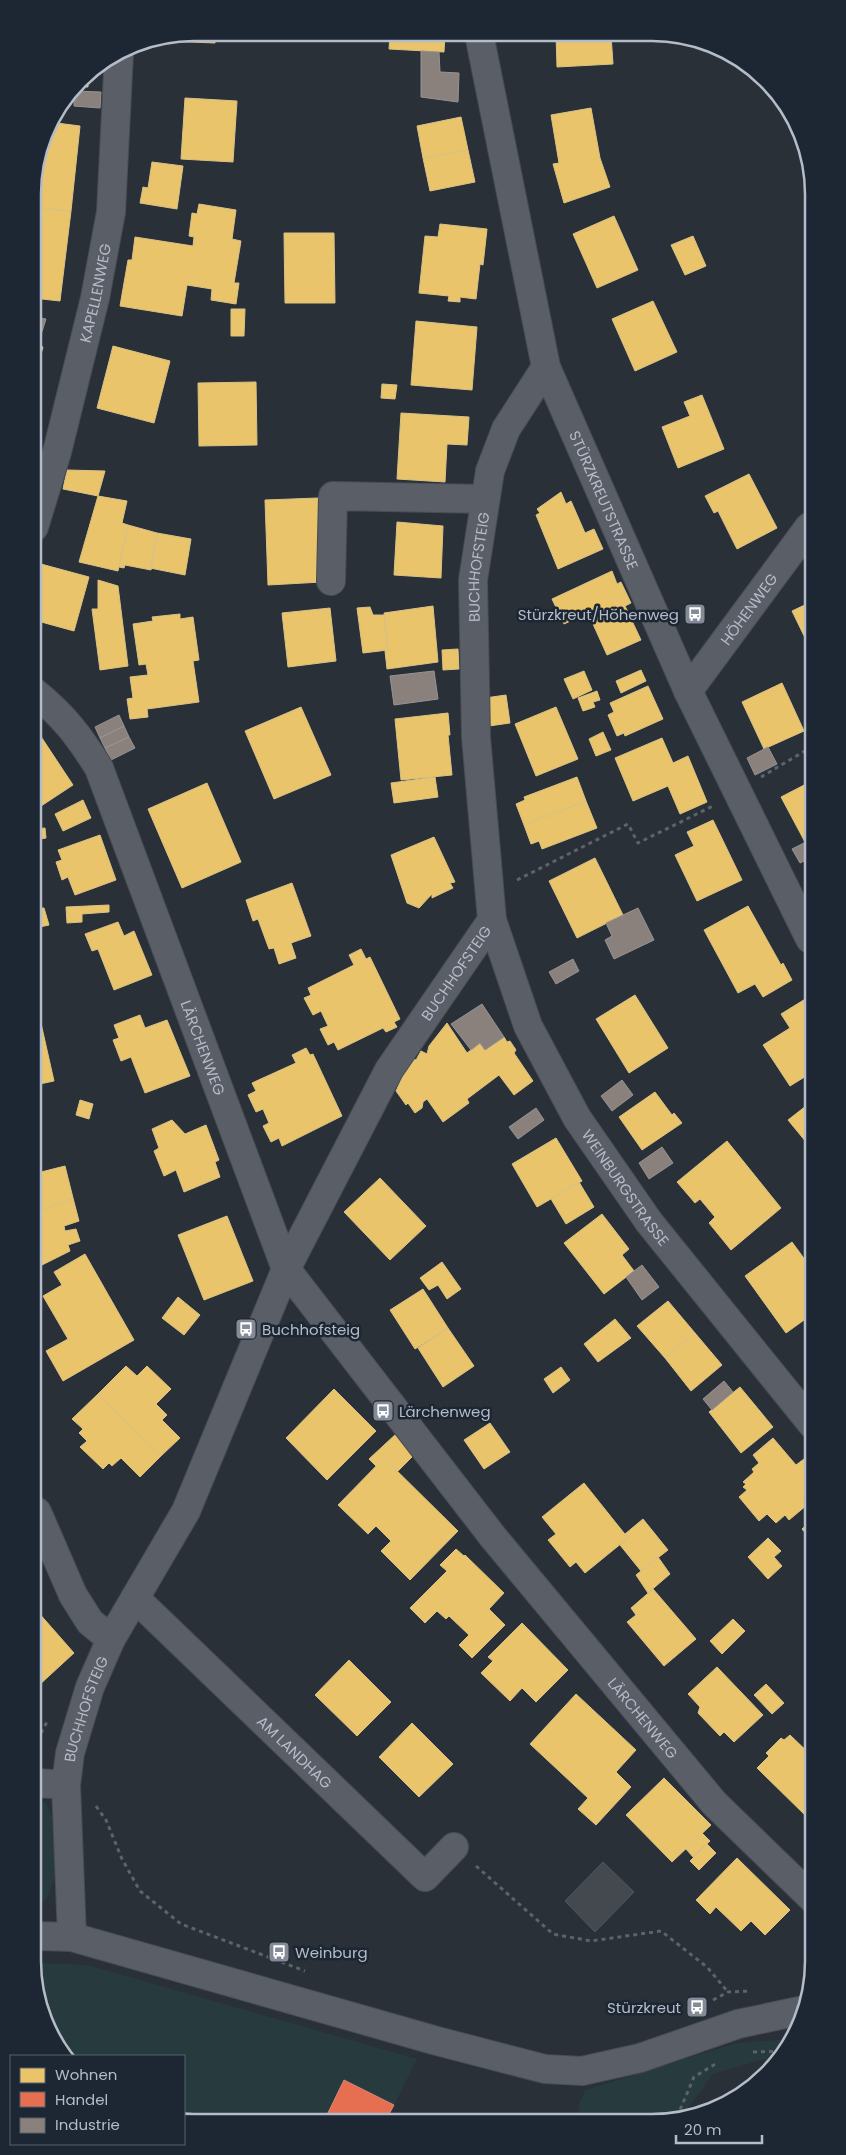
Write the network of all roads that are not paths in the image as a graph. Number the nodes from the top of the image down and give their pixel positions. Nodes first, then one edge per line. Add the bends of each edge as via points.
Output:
1 (480, 41) edge
2 (119, 62) edge
3 (546, 368) junction
4 (485, 499) junction
5 (42, 501) edge
6 (805, 533) edge
7 (331, 581) dead end
8 (688, 691) junction
9 (42, 698) edge
10 (491, 907) junction
11 (805, 928) edge
12 (286, 1269) junction
13 (804, 1414) edge
14 (41, 1522) edge
15 (135, 1598) junction
16 (112, 1639) junction
17 (41, 1784) edge
18 (66, 1790) junction
19 (454, 1847) road end
20 (804, 1890) edge
21 (41, 1936) edge
22 (72, 1937) junction
23 (796, 2012) edge

1 - 3 street, STÜRZKREUTSTRASSE
2 - 5 street, KAPELLENWEG via 111,212 95,298
3 - 4 street, BUCHHOFSTEIG via 506,429 490,471
3 - 8 street, STÜRZKREUTSTRASSE
4 - 7 street via 333,496
4 - 10 street, BUCHHOFSTEIG via 473,580 476,737
6 - 8 street, HÖHENWEG
8 - 11 street, STÜRZKREUTSTRASSE
9 - 12 street, LÄRCHENWEG via 76,732 99,768
10 - 12 street, BUCHHOFSTEIG via 390,1070
10 - 13 street, WEINBURGSTRASSE via 528,1026 577,1118 649,1222
12 - 15 street, BUCHHOFSTEIG via 186,1511
12 - 20 street, LÄRCHENWEG via 493,1537 714,1804
14 - 16 street via 73,1595 90,1622
15 - 16 street, BUCHHOFSTEIG
15 - 19 street, AM LANDHAG via 425,1877
16 - 18 street, BUCHHOFSTEIG via 90,1687 70,1754
17 - 18 street
18 - 22 street, BUCHHOFSTEIG
21 - 22 street
22 - 23 street via 545,2069 582,2071 640,2058 738,2024

